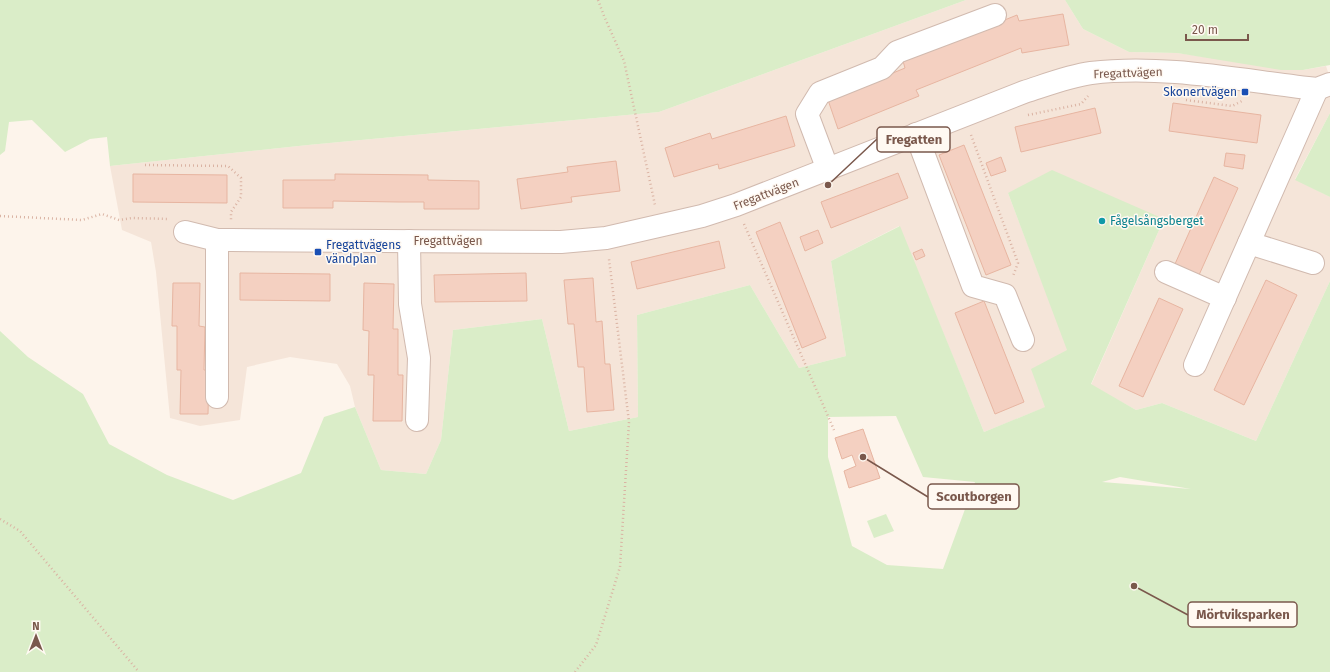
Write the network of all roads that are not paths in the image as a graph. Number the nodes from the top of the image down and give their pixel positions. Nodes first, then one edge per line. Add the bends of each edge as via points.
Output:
1 (995, 15) dead end
2 (1323, 87) edge
3 (916, 134) junction
4 (828, 170) junction
5 (184, 232) road end
6 (224, 240) junction
7 (410, 241) junction
8 (1249, 243) junction
9 (1313, 263) dead end
10 (1166, 272) dead end
11 (1225, 298) junction
12 (1023, 340) dead end
13 (1195, 365) dead end
14 (218, 397) dead end
15 (417, 420) dead end

1 - 4 street via 897,52 882,68 820,93 807,114
2 - 3 street, Fregattvägen via 1177,72 1142,70 1090,73 1024,92
2 - 8 street
3 - 4 street, Fregattvägen
3 - 12 street via 973,286 1005,295
4 - 7 street, Fregattvägen via 702,216 606,238 561,242
5 - 6 street, Fregattvägen
6 - 7 street, Fregattvägen
6 - 14 street
7 - 15 street via 410,304 418,358
8 - 9 street
8 - 11 street
10 - 11 street
11 - 13 street

